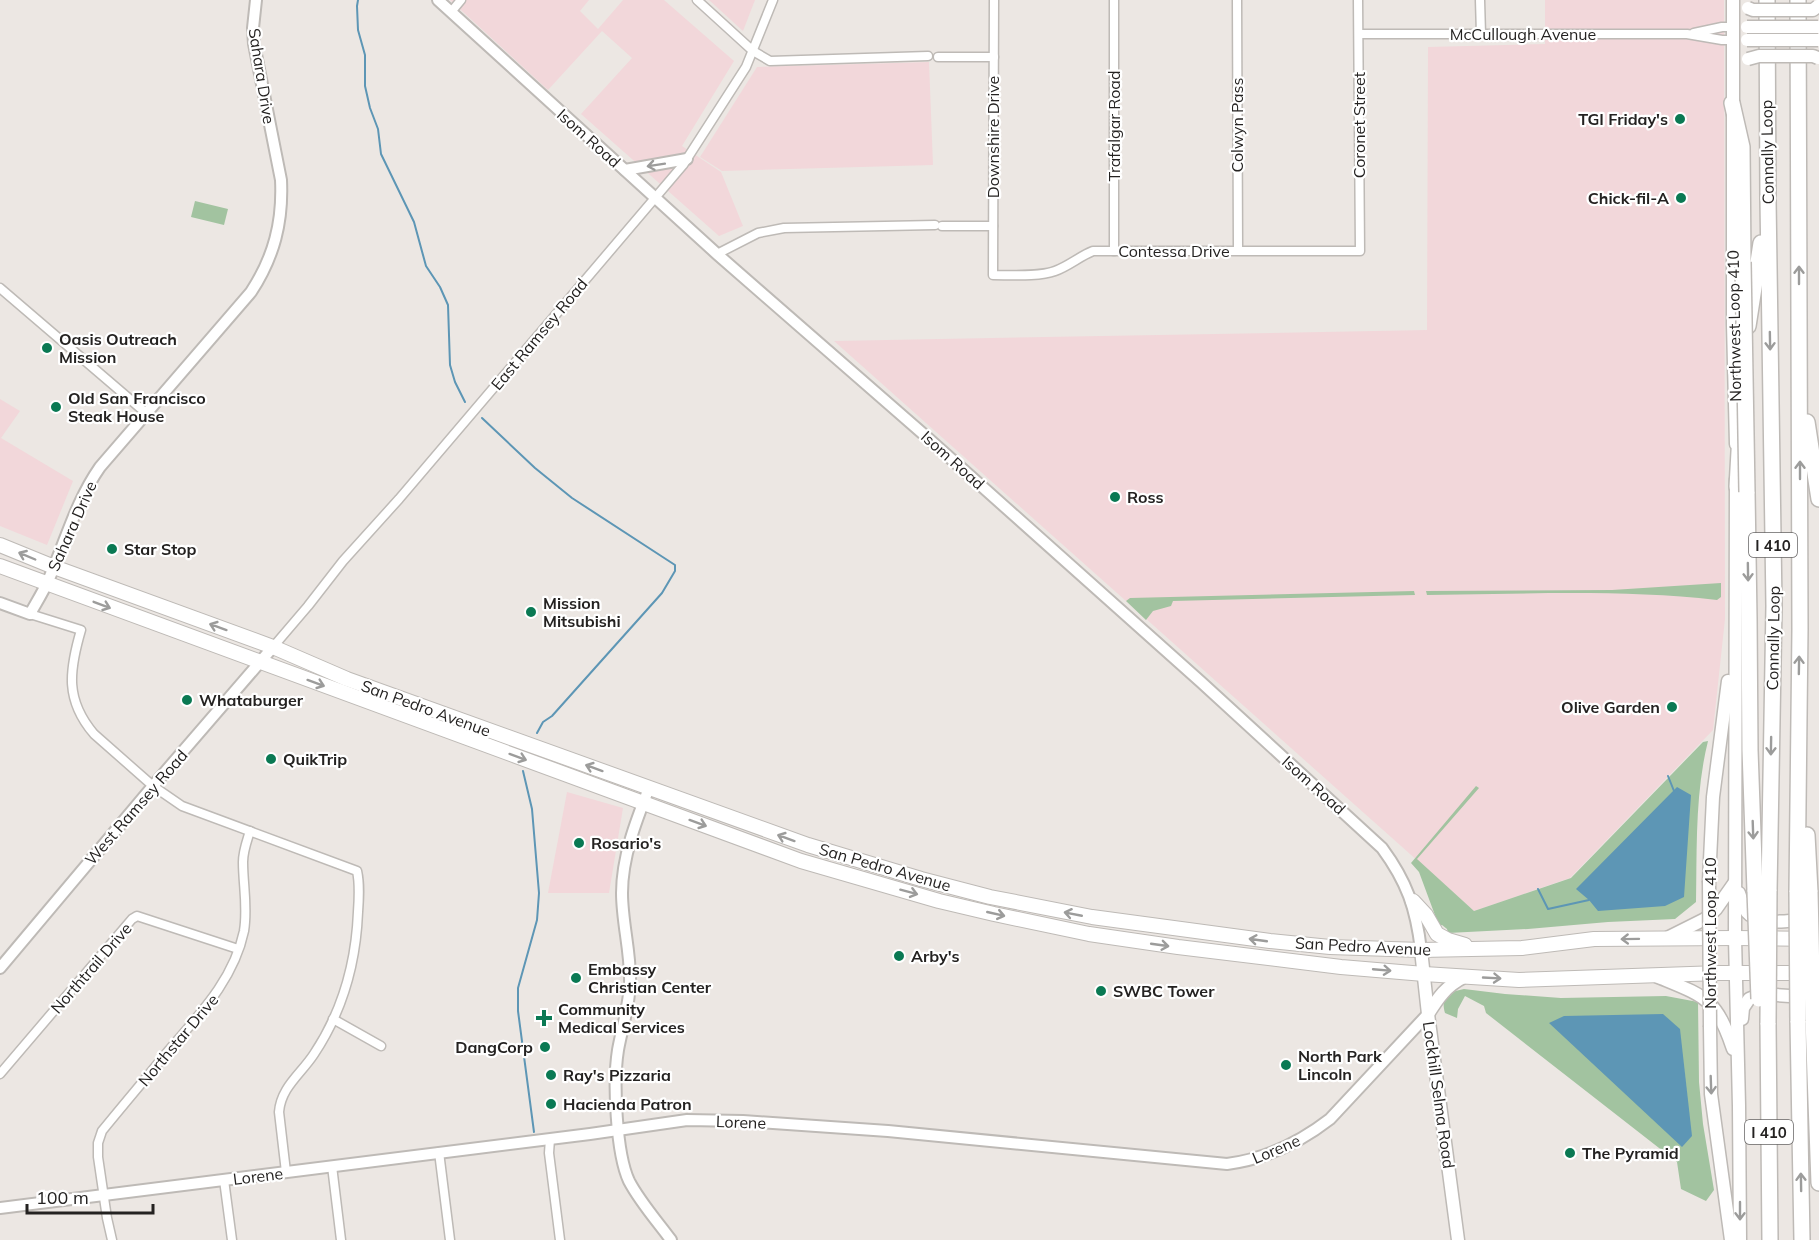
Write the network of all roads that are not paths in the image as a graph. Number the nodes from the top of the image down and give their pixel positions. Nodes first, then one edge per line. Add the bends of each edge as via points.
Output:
1 (256, 0) edge
2 (438, 0) edge
3 (461, 0) edge
4 (697, 0) edge
5 (773, 0) edge
6 (994, 0) edge
7 (1114, 0) edge
8 (1237, 0) edge
9 (1358, 0) edge
10 (1480, 0) edge
11 (1733, 0) edge
12 (1767, 0) edge
13 (1798, 0) edge
14 (1744, 4) edge
15 (1818, 6) edge
16 (451, 12) junction
17 (1733, 27) junction
18 (1818, 33) edge
19 (1359, 34) junction
20 (1481, 34) junction
21 (1687, 34) junction
22 (1747, 34) junction
23 (1733, 40) junction
24 (753, 51) junction
25 (928, 56) dead end
26 (938, 57) dead end
27 (994, 57) junction
28 (1818, 59) edge
29 (1732, 83) junction
30 (1732, 103) junction
31 (687, 159) junction
32 (625, 170) junction
33 (656, 198) junction
34 (1768, 199) junction
35 (993, 226) junction
36 (1238, 250) junction
37 (1114, 251) junction
38 (1360, 251) joint
39 (717, 254) junction
40 (993, 275) joint
41 (1, 292) edge
42 (1799, 326) junction
43 (146, 413) junction
44 (1742, 490) junction
45 (1819, 499) edge
46 (0, 545) edge
47 (0, 566) edge
48 (54, 567) junction
49 (47, 583) junction
50 (0, 603) edge
51 (30, 614) junction
52 (1735, 626) junction
53 (273, 647) junction
54 (261, 663) junction
55 (449, 716) junction
56 (444, 730) junction
57 (153, 786) junction
58 (649, 788) junction
59 (643, 803) junction
60 (250, 831) junction
61 (1736, 881) junction
62 (1762, 891) junction
63 (1413, 901) junction
64 (1819, 912) edge
65 (1105, 919) junction
66 (1131, 923) junction
67 (1102, 936) junction
68 (1667, 938) junction
69 (1735, 938) junction
70 (1819, 939) edge
71 (1129, 940) junction
72 (238, 949) junction
73 (1475, 949) junction
74 (1421, 950) junction
75 (0, 968) edge
76 (1736, 973) junction
77 (1819, 973) edge
78 (1424, 974) junction
79 (1656, 976) junction
80 (1464, 977) junction
81 (1428, 1014) junction
82 (1810, 1015) edge
83 (333, 1019) junction
84 (381, 1046) dead end
85 (1737, 1061) junction
86 (0, 1074) edge
87 (619, 1130) junction
88 (550, 1139) junction
89 (439, 1152) junction
90 (332, 1167) junction
91 (286, 1172) junction
92 (225, 1180) junction
93 (1819, 1183) edge
94 (104, 1194) junction
95 (0, 1208) edge
96 (112, 1240) edge
97 (232, 1240) edge
98 (342, 1240) edge
99 (450, 1240) edge
100 (560, 1240) edge
101 (671, 1240) edge
102 (1458, 1240) edge
103 (1731, 1240) edge
104 (1740, 1240) edge
105 (1770, 1240) edge
106 (1802, 1240) edge

1 - 43 street, Sahara Drive via 254,44 281,180 276,240 251,292
2 - 16 street, Isom Road
3 - 16 street
4 - 24 street
5 - 24 street, East Ramsey Road
6 - 27 street, Downshire Drive
7 - 37 street, Trafalgar Road
8 - 36 street, Colwyn Pass
9 - 19 street, Coronet Street
10 - 20 street
11 - 17 main road, Northwest Loop 410
12 - 34 highway, Connally Loop / I 410
42 -> 13 highway, Connally Loop / I 410
14 - 15 main road, bridge via 1753,10 1813,10
16 - 32 street, Isom Road
17 - 21 street, McCullough Avenue
17 - 22 main road, McCullough Avenue
17 - 23 main road, Northwest Loop 410
18 - 22 main road, McCullough Avenue, bridge
19 - 20 street, McCullough Avenue
19 - 38 street, Coronet Street
20 - 21 street, McCullough Avenue
21 - 23 street, McCullough Avenue
22 - 23 main road, McCullough Avenue
23 - 29 main road, Northwest Loop 410
24 - 25 street via 770,61
24 - 31 street, East Ramsey Road
26 - 27 street
27 - 35 street, Downshire Drive
28 - 29 main road, bridge via 1748,59
29 - 30 main road, Northwest Loop 410
30 - 44 main road, Northwest Loop 410 via 1733,324
30 - 44 highway, bridge via 1742,147
31 -> 32 street
31 - 33 street, East Ramsey Road
32 - 33 street, Isom Road
33 - 39 street, Isom Road
33 - 53 street, East Ramsey Road via 342,561
34 - 44 highway via 1749,322
34 -> 62 highway, Connally Loop / I 410 via 1774,606
35 - 39 street via 784,228 758,234
35 - 40 street, Downshire Drive
36 - 37 street, Contessa Drive
36 - 38 street, Contessa Drive
37 - 40 street, Contessa Drive via 1083,254 1056,271 1042,274
39 - 63 street, Isom Road via 921,432 1382,848
41 - 43 street
42 - 45 highway via 1806,414
82 -> 42 highway, Connally Loop / I 410, bridge via 1799,690
43 - 48 street, Sahara Drive via 88,484
44 - 52 main road, Northwest Loop 410
44 -> 62 highway via 1749,618 1749,750
48 -> 46 main road, San Pedro Avenue
47 - 49 main road, San Pedro Avenue
48 - 49 street, Sahara Drive
53 -> 48 main road, San Pedro Avenue
49 - 51 street, Sahara Drive
49 -> 54 main road, San Pedro Avenue
50 - 51 street
51 - 57 street via 81,630 71,675 78,710 94,734
52 - 61 main road, Northwest Loop 410
52 -> 103 main road, Northwest Loop 410, bridge via 1713,797 1709,881 1711,1094
53 - 54 street, West Ramsey Road
53 - 55 main road, San Pedro Avenue
54 -> 56 main road, San Pedro Avenue
54 - 57 street, West Ramsey Road
55 - 56 main road
58 -> 55 main road, San Pedro Avenue
56 -> 59 main road, San Pedro Avenue
57 - 60 street via 182,807
57 - 75 street, West Ramsey Road
58 - 59 street
65 -> 58 main road, San Pedro Avenue via 998,899 921,879 808,845
59 -> 67 main road, San Pedro Avenue via 846,875 984,911
59 - 87 street via 622,878 630,982 616,1068
60 - 72 street, Northstar Drive via 243,861 246,915
60 - 83 street via 357,871 358,933 347,984
61 - 64 main road via 1744,908 1758,919 1800,920
61 - 68 main road via 1705,919
61 - 69 main road, Northwest Loop 410
62 - 105 highway, bridge
63 - 73 main road via 1437,934
63 - 74 street, Isom Road
65 - 66 main road, San Pedro Avenue
65 - 67 main road
66 - 71 main road
74 -> 66 main road, San Pedro Avenue via 1294,944
67 - 71 main road, San Pedro Avenue
68 - 69 main road, San Pedro Avenue
68 -> 73 main road, San Pedro Avenue via 1594,939
69 - 70 main road, San Pedro Avenue
69 - 76 main road, Northwest Loop 410
71 -> 78 main road, San Pedro Avenue
72 - 86 street, Northtrail Drive via 137,916
72 - 94 street, Northstar Drive via 220,989 102,1131 98,1157
73 - 74 main road, San Pedro Avenue
74 - 78 main road, Lockhill Selma Road
76 - 77 main road, San Pedro Avenue
76 - 79 main road, San Pedro Avenue
76 - 85 main road, Northwest Loop 410
78 - 80 main road, San Pedro Avenue
78 - 81 main road, Lockhill Selma Road
80 -> 79 main road, San Pedro Avenue via 1519,980
79 - 85 main road via 1706,999 1726,1025
80 - 81 main road via 1443,991
81 - 87 street, Lorene via 1330,1119 1280,1150 1246,1162 1227,1164 743,1121 687,1120
81 - 102 main road, Lockhill Selma Road
82 - 85 main road via 1805,997 1761,994 1749,999 1743,1008
82 - 93 highway
106 -> 82 highway, I 410
83 - 84 street
83 - 91 street via 312,1057 284,1091 280,1103
85 -> 104 main road, Northwest Loop 410
87 - 88 street, Lorene
87 - 101 street via 629,1180
88 - 89 street, Lorene
88 - 100 street
89 - 90 street, Lorene
89 - 99 street
90 - 91 street, Lorene
90 - 98 street
91 - 92 street, Lorene
92 - 94 street, Lorene
92 - 97 street
94 - 95 street, Lorene
94 - 96 street, Northstar Drive

